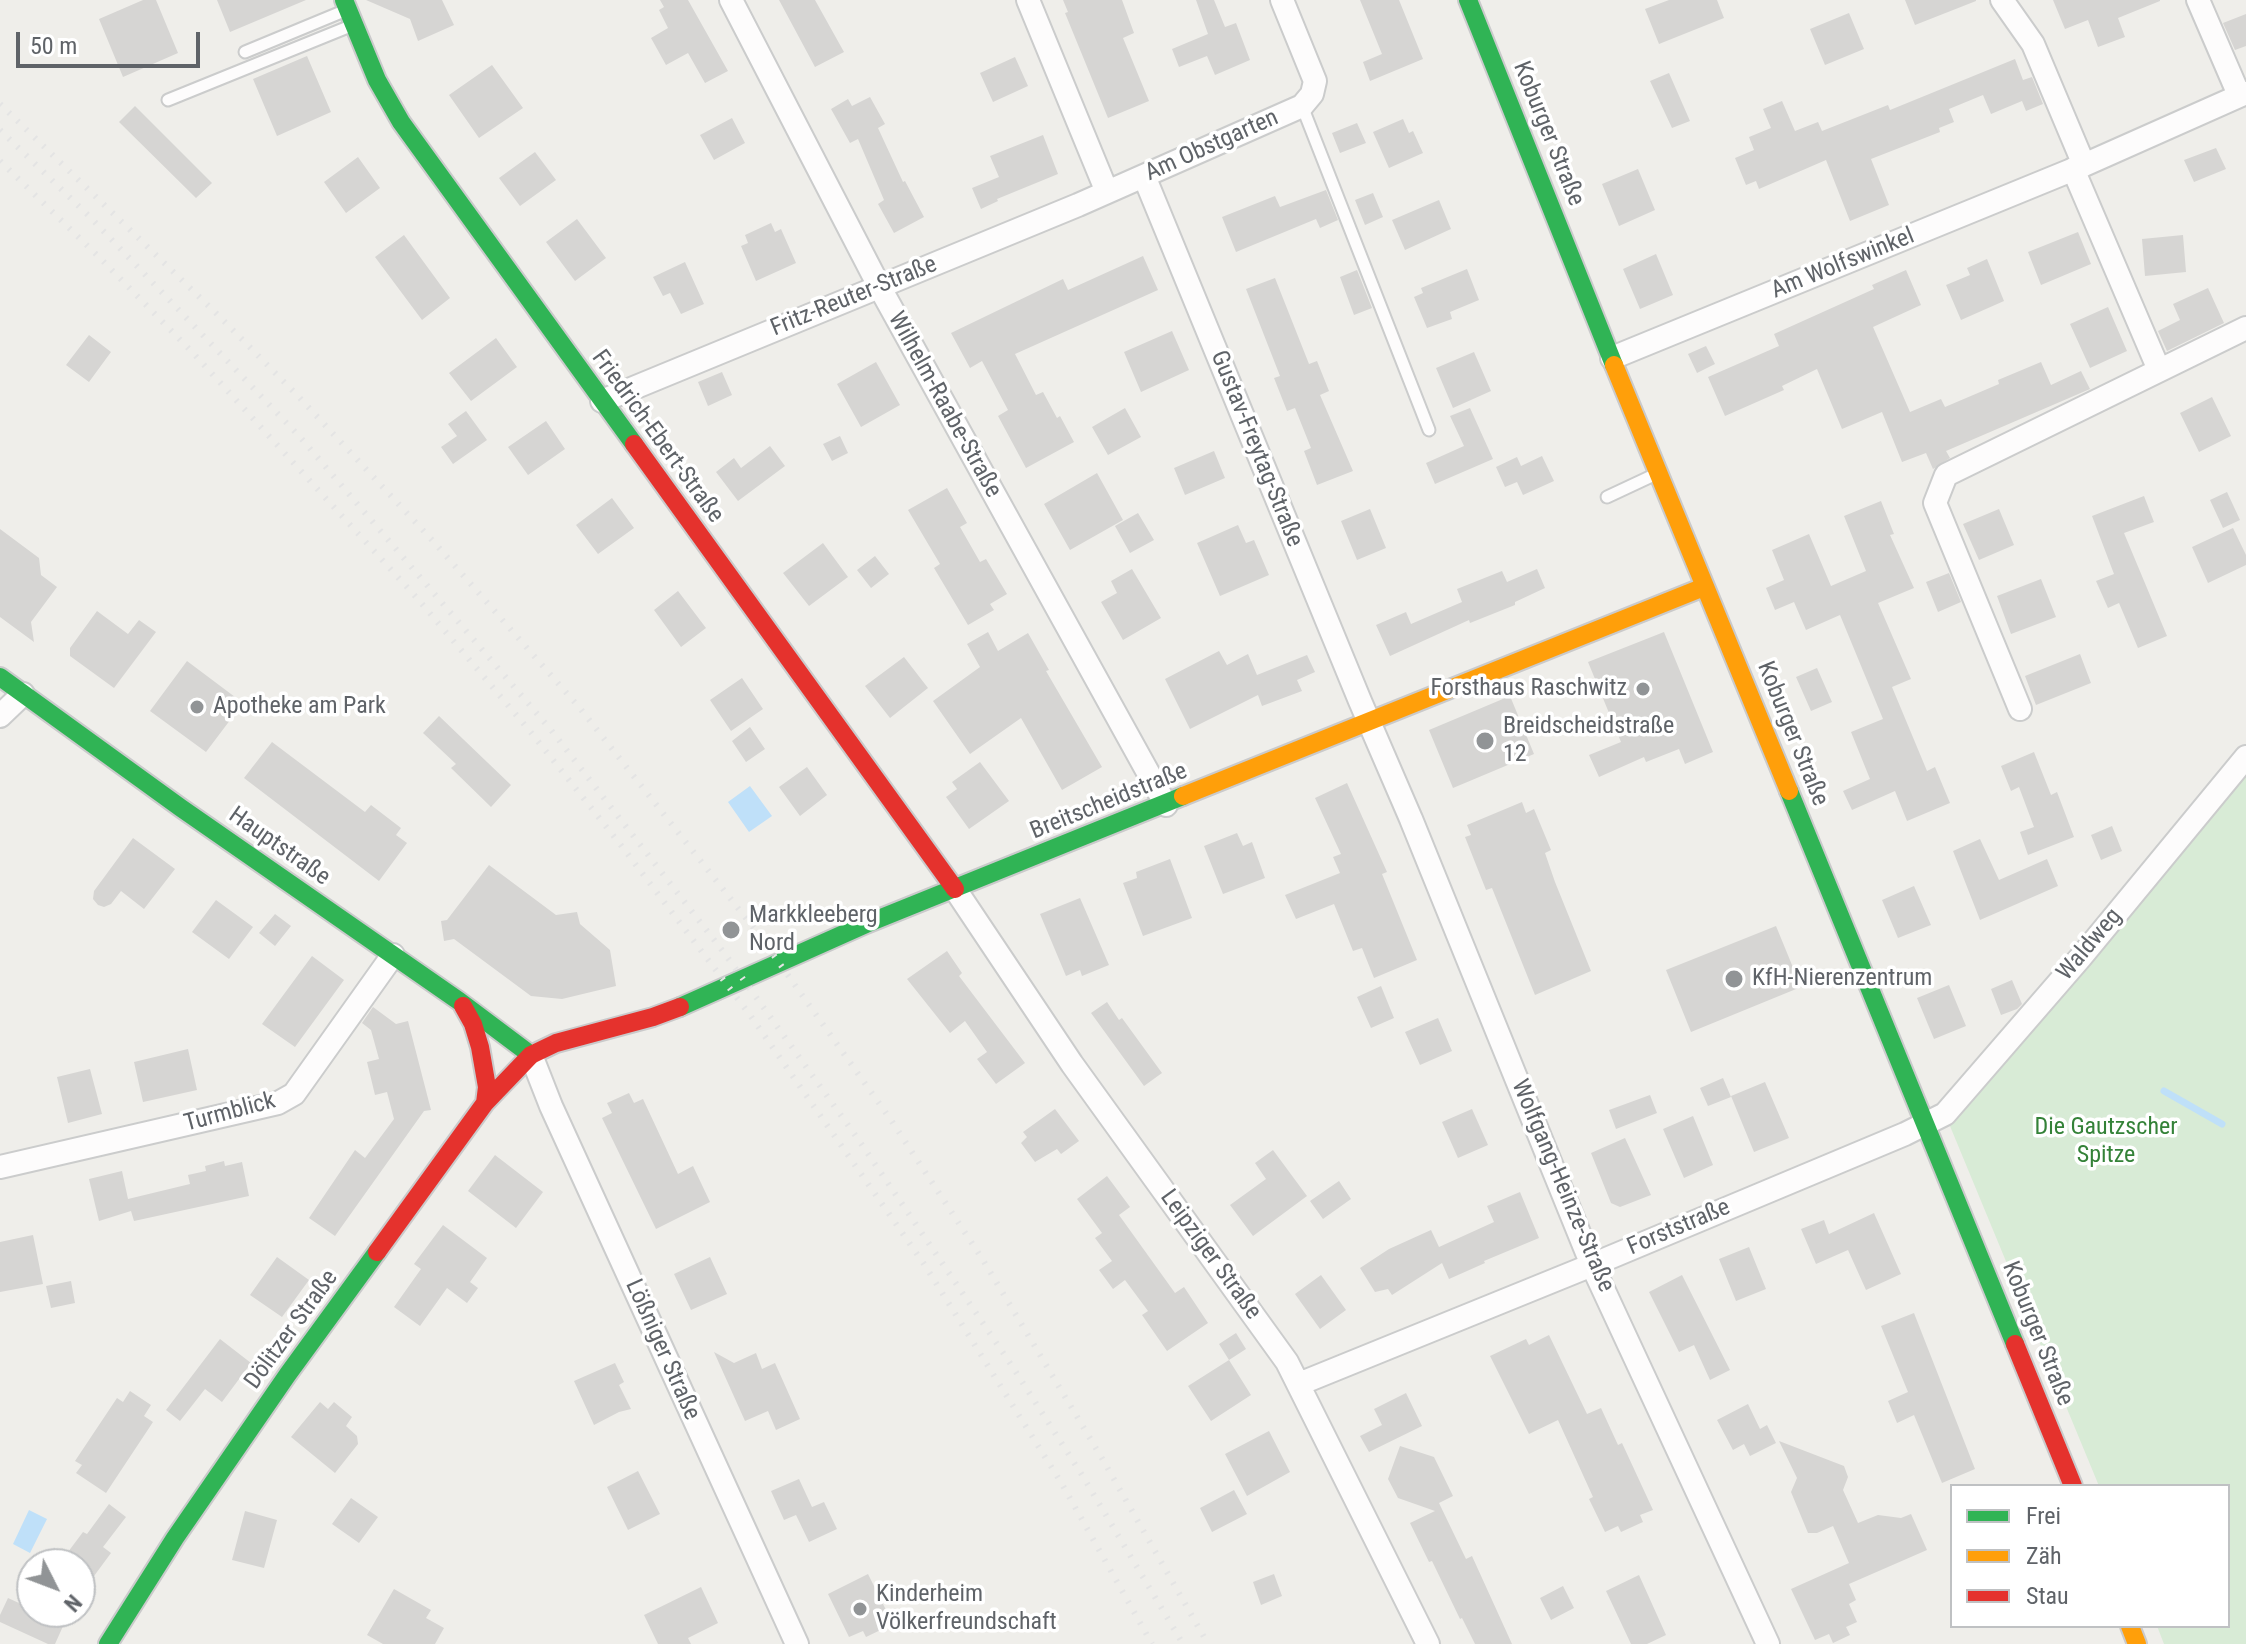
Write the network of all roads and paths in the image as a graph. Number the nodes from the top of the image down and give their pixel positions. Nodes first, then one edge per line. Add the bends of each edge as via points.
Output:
1 (731, 0) edge
2 (1028, 0) edge
3 (1282, 0) edge
4 (1468, 0) edge
5 (2002, 0) edge
6 (2198, 0) edge
7 (349, 11) edge
8 (245, 52) dead end
9 (2242, 94) edge
10 (168, 100) dead end
11 (1307, 100) junction
12 (2079, 167) junction
13 (1144, 176) junction
14 (1107, 192) junction
15 (879, 286) junction
16 (2246, 328) edge
17 (1612, 358) junction
18 (2159, 370) junction
19 (602, 401) junction
20 (1429, 430) dead end
21 (1658, 473) junction
22 (1607, 497) dead end
23 (1704, 587) junction
24 (0, 677) edge
25 (23, 694) junction
26 (2020, 709) dead end
27 (0, 716) edge
28 (1370, 722) junction
29 (2246, 757) edge
30 (1166, 805) junction
31 (955, 889) junction
32 (393, 955) junction
33 (459, 1001) junction
34 (531, 1055) junction
35 (485, 1103) junction
36 (1926, 1124) junction
37 (0, 1167) edge
38 (1592, 1265) junction
39 (1299, 1384) junction
40 (2072, 1484) edge
41 (108, 1644) edge
42 (797, 1644) edge
43 (1428, 1644) edge
44 (1768, 1644) edge

1 - 15 street, Wilhelm-Raabe-Straße
2 - 14 street
3 - 11 street via 1315,81
4 - 17 main road, Koburger Straße
5 - 12 street via 2033,44
6 - 9 street, Am Wolfswinkel
7 - 8 lane
7 - 10 lane
7 - 19 main road, Friedrich-Ebert-Straße via 401,122
9 - 12 street, Am Wolfswinkel
11 - 13 street, Am Obstgarten
11 - 20 lane
12 - 17 street, Am Wolfswinkel
12 - 18 street
13 - 14 street, Am Obstgarten
13 - 28 street, Gustav-Freytag-Straße
14 - 15 street, Fritz-Reuter-Straße
15 - 19 street, Fritz-Reuter-Straße
15 - 30 street, Wilhelm-Raabe-Straße
16 - 18 street
17 - 21 main road, Koburger Straße
18 - 26 street via 1946,475 1935,503
19 - 31 main road, Friedrich-Ebert-Straße
21 - 22 lane
21 - 23 main road, Koburger Straße
23 - 28 main road, Breitscheidstraße
23 - 36 main road, Koburger Straße
24 - 25 main road, Hauptstraße
25 - 27 street
25 - 32 main road, Hauptstraße
28 - 30 main road, Breitscheidstraße
28 - 38 street, Wolfgang-Heinze-Straße
29 - 36 street, Waldweg via 1945,1114
30 - 31 main road, Breitscheidstraße
31 - 34 main road, Breitscheidstraße via 682,1006
31 - 39 street, Leipziger Straße
32 - 33 main road, Hauptstraße
32 - 37 street, Turmblick via 294,1094
33 - 34 main road, Hauptstraße
33 - 35 main road via 480,1047
34 - 35 main road, Dölitzer Straße
34 - 42 street, Lößniger Straße
35 - 41 main road, Dölitzer Straße via 288,1374
36 - 38 street, Forststraße
36 - 40 main road, Koburger Straße
38 - 39 street, Forststraße
38 - 44 street, Wolfgang-Heinze-Straße
39 - 43 street, Leipziger Straße

